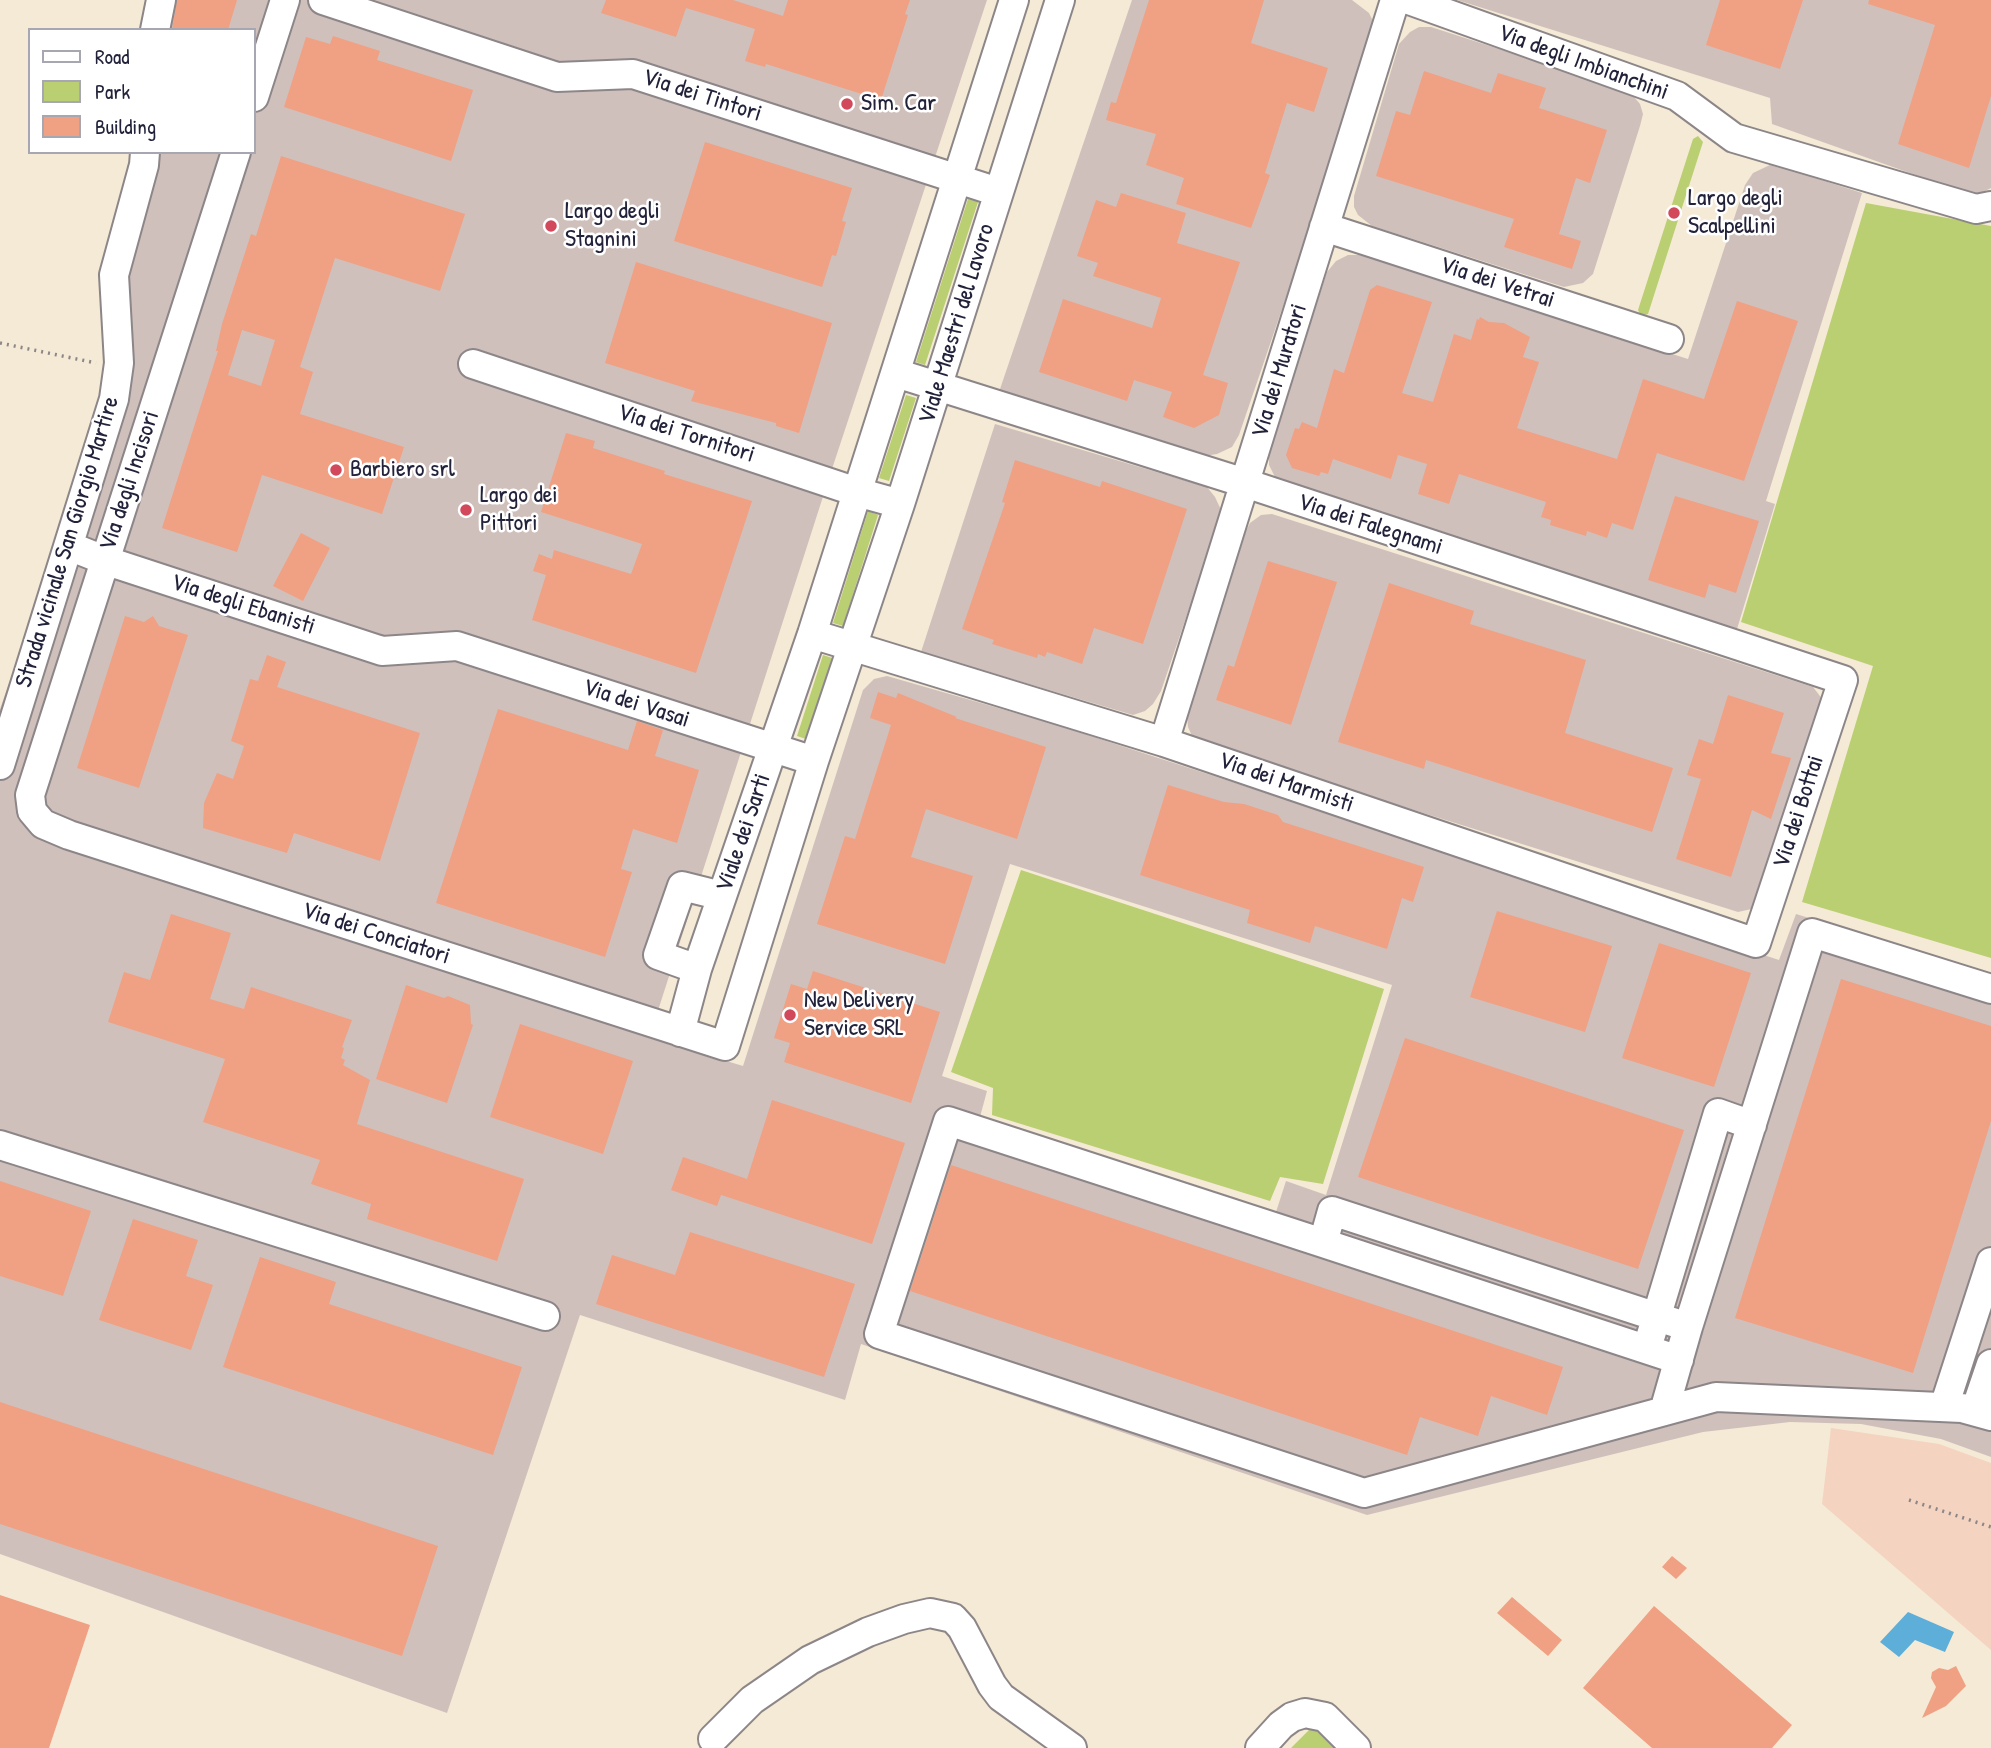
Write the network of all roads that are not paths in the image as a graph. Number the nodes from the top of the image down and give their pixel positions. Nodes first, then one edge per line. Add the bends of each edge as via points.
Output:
1 (161, 0) edge
2 (285, 0) edge
3 (323, 0) edge
4 (1014, 0) edge
5 (1060, 0) edge
6 (1395, 0) edge
7 (1409, 0) edge
8 (155, 28) edge
9 (256, 91) edge
10 (145, 154) edge
11 (235, 154) edge
12 (957, 178) junction
13 (998, 192) junction
14 (1991, 206) edge
15 (1324, 227) junction
16 (1669, 339) dead end
17 (472, 363) dead end
18 (896, 373) junction
19 (937, 386) junction
20 (1245, 483) junction
21 (857, 492) junction
22 (900, 504) junction
23 (69, 546) junction
24 (104, 560) junction
25 (812, 634) junction
26 (457, 646) joint
27 (853, 648) junction
28 (1843, 680) joint
29 (1164, 742) junction
30 (774, 747) junction
31 (814, 761) junction
32 (0, 765) edge
33 (32, 811) joint
34 (722, 896) junction
35 (1756, 943) joint
36 (697, 969) junction
37 (1991, 989) edge
38 (680, 1032) junction
39 (725, 1046) joint
40 (1752, 1125) junction
41 (0, 1145) edge
42 (1323, 1243) junction
43 (1991, 1262) edge
44 (545, 1316) dead end
45 (1657, 1317) junction
46 (1688, 1327) junction
47 (1647, 1350) junction
48 (1679, 1360) junction
49 (1991, 1364) edge
50 (1944, 1407) junction
51 (1664, 1411) junction
52 (1983, 1413) edge
53 (713, 1739) dead end
54 (1072, 1748) edge
55 (1260, 1748) edge
56 (1356, 1748) edge

1 - 8 street
2 - 9 street
3 - 12 street, Via dei Tintori via 558,77 633,74
4 - 12 street, Viale Maestri del Lavoro
5 - 13 street, Viale Maestri del Lavoro
6 - 15 street, Via dei Muratori
7 - 14 street, Via degli Imbianchini via 1677,96 1734,138 1976,209
10 - 23 street, Strada vicinale San Giorgio Martire via 114,275 119,363 114,399
11 - 24 street, Via degli Incisori
12 - 13 street, Via dei Tintori
12 - 18 street, Viale Maestri del Lavoro
13 - 19 street, Viale Maestri del Lavoro
15 - 16 street, Via dei Vetrai
15 - 20 street, Via dei Muratori
17 - 21 street, Via dei Tornitori
18 - 19 street, Via dei Falegnami
18 - 21 street, Viale Maestri del Lavoro
19 - 20 street, Via dei Falegnami
19 - 22 street, Viale Maestri del Lavoro
20 - 28 street, Via dei Falegnami
20 - 29 street, Via dei Muratori
21 - 22 street, Via dei Tornitori
21 - 25 street, Viale Maestri del Lavoro
22 - 27 street, Viale Maestri del Lavoro
23 - 24 street, Via degli Ebanisti
23 - 32 street, Strada vicinale San Giorgio Martire
24 - 26 street, Via degli Ebanisti via 382,651
24 - 33 street, Via degli Incisori via 30,795
25 - 27 street, Via dei Marmisti
25 - 30 street, Viale dei Sarti
26 - 30 street, Via dei Vasai
27 - 29 street, Via dei Marmisti
27 - 31 street, Viale dei Sarti
28 - 35 street, Via dei Bottai
29 - 35 street, Via dei Marmisti
30 - 31 street, Via dei Vasai
30 - 34 street, Viale dei Sarti
31 - 39 street, Viale dei Sarti
33 - 38 street, Via dei Conciatori via 43,824 68,835
34 - 36 street, Viale dei Sarti
34 - 36 street via 682,886 658,956
36 - 38 street, Viale dei Sarti
37 - 40 street via 1812,933
38 - 39 street, Via dei Conciatori
40 - 45 street via 1718,1114
40 - 46 street
41 - 44 street
42 - 45 street via 1332,1211
42 - 47 street
42 - 51 street via 948,1121 879,1334 1364,1493
43 - 50 street
45 - 46 street
45 - 47 street
46 - 48 street
47 - 48 street
48 - 51 street
49 - 52 street
50 - 51 street via 1716,1397
50 - 52 street
53 - 54 street via 752,1700 810,1660 868,1632 930,1613 953,1618 1001,1697
55 - 56 street via 1281,1725 1305,1713 1325,1717

